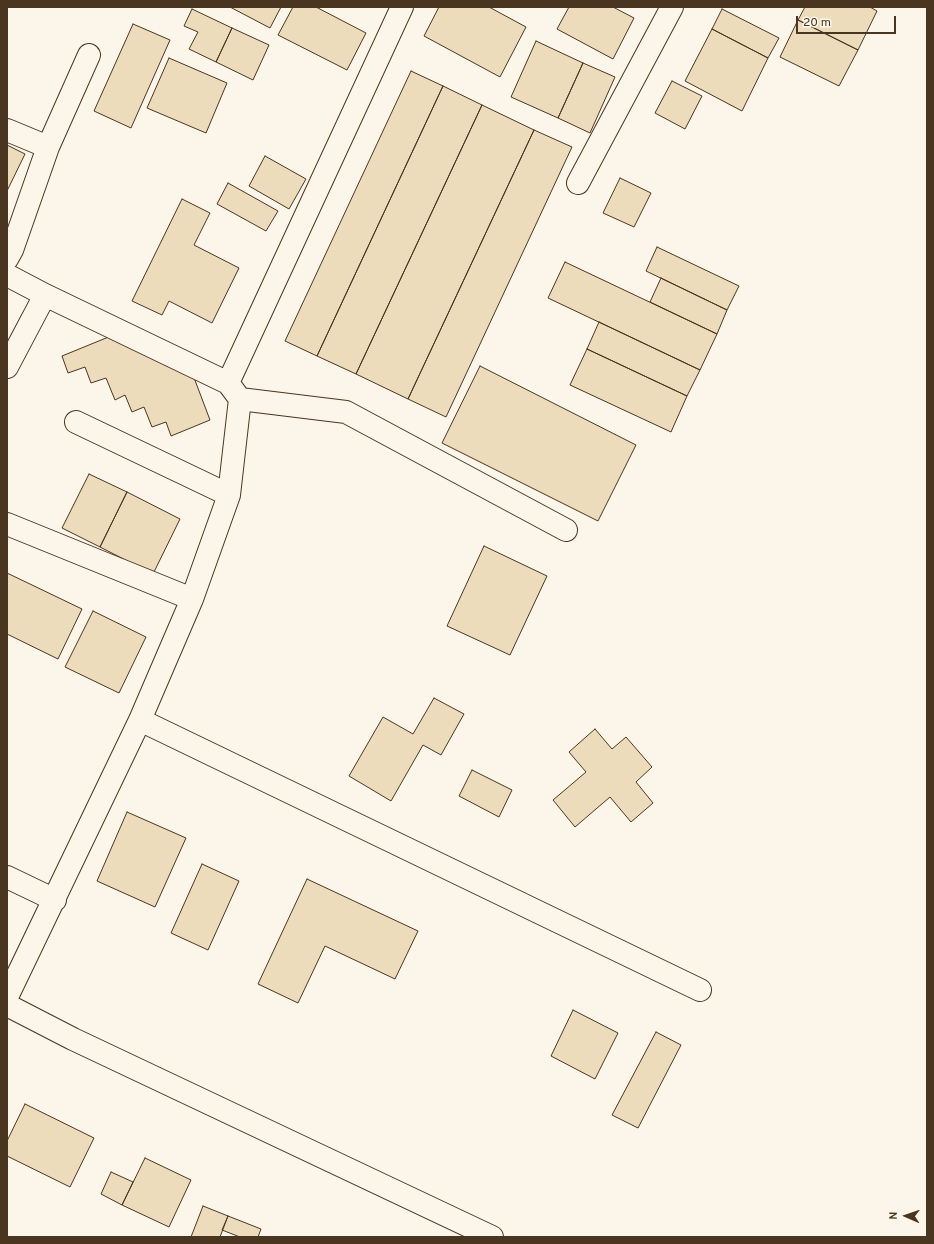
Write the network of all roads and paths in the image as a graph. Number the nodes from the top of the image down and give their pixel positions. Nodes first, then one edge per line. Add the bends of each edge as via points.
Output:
1 (402, 7) edge
2 (672, 7) edge
3 (89, 55) dead end
4 (7, 130) edge
5 (48, 147) junction
6 (578, 183) dead end
7 (9, 252) edge
8 (7, 275) edge
9 (45, 295) junction
10 (7, 367) edge
11 (234, 391) junction
12 (76, 422) dead end
13 (229, 495) junction
14 (7, 524) edge
15 (566, 530) dead end
16 (192, 599) junction
17 (140, 720) junction
18 (7, 877) edge
19 (55, 900) junction
20 (700, 990) dead end
21 (7, 997) edge
22 (7, 1005) edge
23 (492, 1237) edge

1 - 11 street
2 - 6 street
3 - 5 street
4 - 5 street
5 - 7 street
8 - 9 street
9 - 10 street
9 - 11 street
11 - 13 street
11 - 15 street via 346,412
12 - 13 street
13 - 16 street
14 - 16 street
16 - 17 street
17 - 19 street
17 - 20 street
18 - 19 street
19 - 21 street
22 - 23 street via 73,1039

